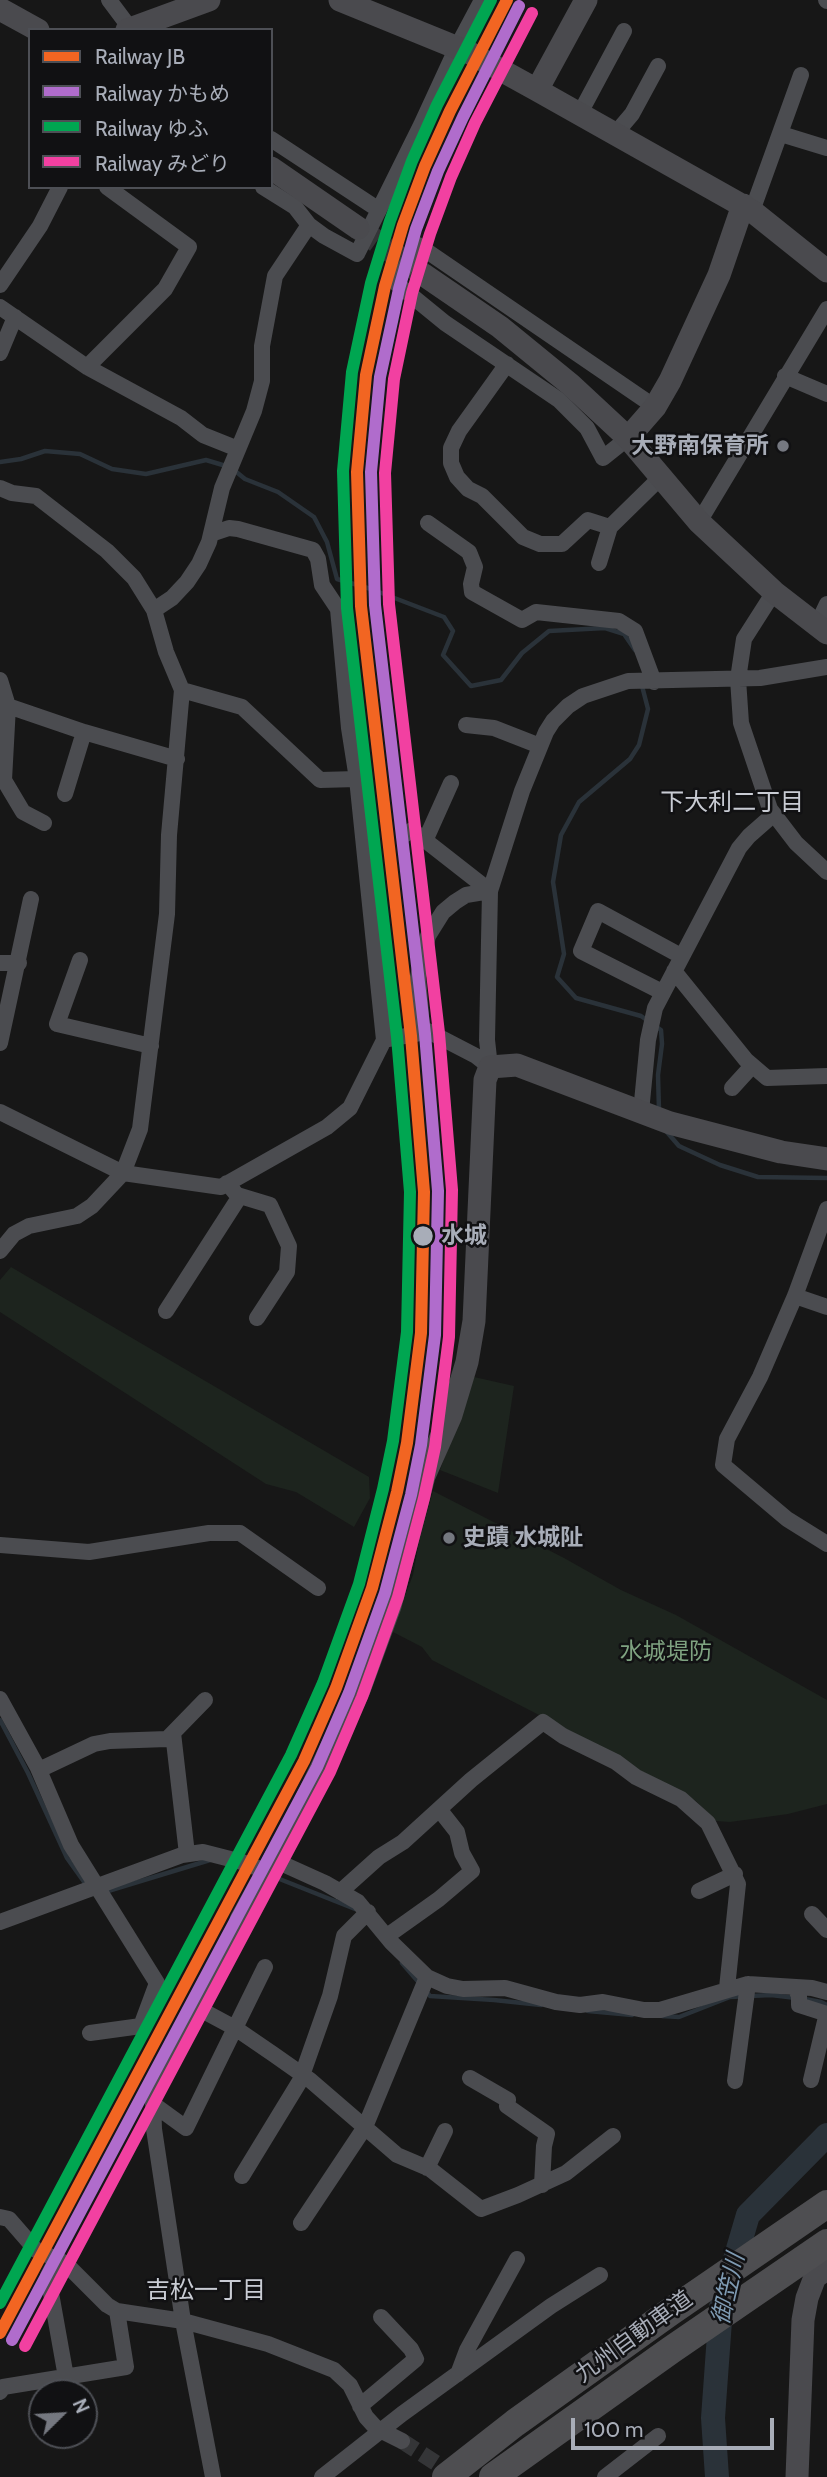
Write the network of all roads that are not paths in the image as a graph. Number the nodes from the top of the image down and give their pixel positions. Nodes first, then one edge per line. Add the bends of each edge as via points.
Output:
1 (109, 0) edge
2 (209, 0) edge
3 (340, 0) edge
4 (482, 0) edge
5 (586, 0) edge
6 (0, 9) edge
7 (34, 28) edge
8 (128, 28) edge
9 (132, 28) edge
10 (624, 31) dead end
11 (457, 47) junction
12 (658, 66) dead end
13 (801, 75) dead end
14 (537, 90) junction
15 (579, 115) junction
16 (615, 134) junction
17 (781, 134) junction
18 (273, 140) edge
19 (827, 148) edge
20 (273, 169) edge
21 (59, 189) edge
22 (110, 189) edge
23 (266, 189) edge
24 (748, 208) junction
25 (379, 210) junction
26 (309, 225) junction
27 (358, 229) tunnel mouth
28 (827, 271) edge
29 (424, 275) tunnel mouth
30 (0, 285) edge
31 (0, 307) edge
32 (827, 309) edge
33 (16, 317) junction
34 (0, 353) edge
35 (507, 364) junction
36 (87, 366) junction
37 (785, 376) junction
38 (827, 394) edge
39 (655, 407) junction
40 (628, 439) junction
41 (238, 449) junction
42 (660, 478) junction
43 (0, 488) edge
44 (699, 522) junction
45 (428, 523) dead end
46 (610, 527) junction
47 (211, 534) junction
48 (598, 563) dead end
49 (774, 592) junction
50 (827, 604) edge
51 (154, 610) junction
52 (822, 629) edge
53 (827, 667) edge
54 (738, 679) junction
55 (0, 680) edge
56 (654, 682) junction
57 (182, 690) junction
58 (8, 706) junction
59 (466, 725) dead end
60 (84, 732) junction
61 (540, 746) junction
62 (177, 759) junction
63 (358, 779) junction
64 (451, 783) dead end
65 (65, 794) dead end
66 (774, 814) junction
67 (44, 823) dead end
68 (404, 835) dead end
69 (425, 841) junction
70 (826, 869) edge
71 (490, 891) junction
72 (32, 899) dead end
73 (80, 960) dead end
74 (0, 963) edge
75 (19, 963) junction
76 (677, 964) junction
77 (663, 992) junction
78 (422, 1028) junction
79 (384, 1040) junction
80 (0, 1043) edge
81 (151, 1046) junction
82 (752, 1066) junction
83 (490, 1068) junction
84 (827, 1076) edge
85 (732, 1088) dead end
86 (0, 1112) edge
87 (644, 1113) junction
88 (827, 1159) edge
89 (123, 1173) junction
90 (227, 1183) junction
91 (240, 1196) junction
92 (827, 1209) edge
93 (0, 1251) edge
94 (795, 1296) junction
95 (827, 1307) edge
96 (166, 1311) dead end
97 (257, 1318) dead end
98 (0, 1545) edge
99 (827, 1545) edge
100 (317, 1588) dead end
101 (0, 1699) edge
102 (205, 1700) dead end
103 (173, 1732) junction
104 (39, 1770) junction
105 (439, 1810) junction
106 (187, 1854) junction
107 (271, 1866) junction
108 (735, 1874) junction
109 (97, 1886) junction
110 (699, 1891) dead end
111 (340, 1892) junction
112 (368, 1912) junction
113 (812, 1914) dead end
114 (242, 1920) joint
115 (0, 1922) edge
116 (827, 1930) edge
117 (387, 1936) junction
118 (265, 1967) dead end
119 (428, 1978) junction
120 (748, 1984) junction
121 (825, 1986) edge
122 (795, 1987) junction
123 (727, 1988) junction
124 (194, 2006) junction
125 (234, 2028) junction
126 (90, 2033) dead end
127 (302, 2074) junction
128 (470, 2078) dead end
129 (811, 2080) dead end
130 (735, 2081) dead end
131 (153, 2104) junction
132 (365, 2127) junction
133 (445, 2130) dead end
134 (613, 2136) dead end
135 (427, 2168) junction
136 (242, 2176) dead end
137 (542, 2185) junction
138 (827, 2204) edge
139 (0, 2217) edge
140 (301, 2223) dead end
141 (827, 2243) edge
142 (57, 2258) junction
143 (517, 2259) dead end
144 (827, 2269) edge
145 (600, 2275) dead end
146 (117, 2311) junction
147 (381, 2317) dead end
148 (183, 2321) junction
149 (458, 2374) junction
150 (66, 2377) junction
151 (0, 2392) edge
152 (360, 2406) junction
153 (381, 2431) junction
154 (658, 2436) dead end
155 (402, 2441) tunnel mouth
156 (214, 2477) edge
157 (323, 2477) edge
158 (446, 2477) edge
159 (493, 2477) edge
160 (605, 2477) edge
161 (797, 2477) edge

1 - 8 street
2 - 9 street
3 - 11 street
4 - 11 street
5 - 14 street
6 - 7 street
10 - 15 street
11 - 14 street
11 - 25 street
12 - 16 street via 632,114
13 - 17 street
14 - 15 street
15 - 16 street
16 - 24 street
17 - 19 street
17 - 24 street
18 - 25 street
20 - 27 street
21 - 30 street
22 - 36 street via 189,247 166,289
23 - 26 street via 295,207
24 - 28 street
24 - 39 street
25 - 26 street via 357,254
26 - 41 street via 275,276 262,346 262,381
29 - 40 street via 500,327
31 - 33 street
32 - 37 street
33 - 34 street
33 - 36 street
35 - 39 street via 396,283 418,245
35 - 40 street via 559,400 587,428 603,458
35 - 46 street via 450,448 457,477 523,537 540,544 562,544 589,520
36 - 41 street via 203,435
37 - 38 street
37 - 44 street
39 - 40 street
40 - 42 street
41 - 47 street
42 - 44 street
42 - 46 street
43 - 51 street via 37,496 107,551 134,578
44 - 49 street
45 - 56 street via 469,552 475,567 472,592 522,620 536,612 620,621 635,631
46 - 48 street
47 - 51 street via 187,582
47 - 63 street via 238,528 313,550 322,585 338,609
49 - 52 street
49 - 54 street via 744,639
50 - 52 street
51 - 57 street
53 - 54 street
54 - 56 street
54 - 66 street via 741,723 764,797
55 - 58 street
56 - 61 street via 628,681 583,696 553,721
57 - 62 street
57 - 63 street via 242,707 320,780
58 - 60 street
58 - 67 street via 4,780 23,812
59 - 61 street via 494,728
60 - 62 street
60 - 65 street
61 - 71 street
62 - 81 street via 167,914
63 - 79 street
64 - 69 street
66 - 70 street via 796,843
66 - 76 street via 738,848
68 - 69 street via 412,830
69 - 71 street
71 - 78 street via 455,902 428,936 418,977
71 - 83 street
72 - 75 street
73 - 81 street via 57,1024
74 - 75 street
75 - 80 street
76 - 77 street
76 - 77 street via 598,911 581,951
76 - 82 street
77 - 87 street via 649,1030
78 - 79 street via 416,1034
78 - 83 street
79 - 90 street via 350,1108 327,1127
81 - 89 street via 140,1129
82 - 84 street via 767,1078
82 - 85 street
83 - 87 street via 517,1065
83 - 107 street via 485,1080 474,1321 467,1363 451,1415 424,1476 390,1606 359,1690
86 - 89 street
87 - 88 street via 781,1153
89 - 90 street via 221,1186
89 - 93 street via 77,1216 29,1226
90 - 91 street
91 - 96 street
91 - 97 street via 270,1205 289,1246 288,1272
92 - 94 street
94 - 95 street
94 - 99 street via 727,1439 723,1465
98 - 100 street via 89,1552 209,1533 240,1533
101 - 104 street
102 - 103 street
103 - 104 street via 167,1739 94,1744
103 - 106 street
104 - 109 street via 71,1845
105 - 108 street via 543,1722 694,1808 708,1823
105 - 111 street
105 - 117 street via 457,1832 472,1871
106 - 107 street via 203,1852
106 - 109 street
107 - 111 street
107 - 114 street
108 - 110 street
108 - 123 street via 738,1884
109 - 115 street
109 - 126 street via 157,1983 141,2026
111 - 112 street
112 - 117 street
112 - 127 street via 344,1936 330,1996
113 - 116 street
114 - 124 street
117 - 119 street
118 - 125 street
119 - 123 street via 455,1987 505,1988 556,2003 603,2002 643,2010 660,2010
119 - 132 street
120 - 122 street
120 - 123 street
120 - 130 street
121 - 122 street
122 - 129 street via 799,2005 824,2012 826,2017
124 - 125 street
124 - 131 street via 156,2079
125 - 127 street
125 - 131 street via 186,2128
127 - 132 street
127 - 136 street
128 - 137 street via 508,2101 507,2106 547,2134
131 - 148 street
132 - 135 street via 397,2155
132 - 140 street
133 - 135 street
134 - 137 street via 566,2173
135 - 137 street via 481,2209
138 - 158 highway, 九州自動車道 via 515,2423
139 - 142 street via 9,2219 36,2250
141 - 159 highway, 九州自動車道
142 - 146 street
142 - 150 street via 48,2276
143 - 149 street
144 - 161 street via 815,2277 803,2320
145 - 149 street
146 - 148 street
146 - 150 street via 126,2367
147 - 152 street via 416,2360
148 - 152 street via 268,2344 334,2370 350,2385
148 - 156 street
149 - 153 street
150 - 151 street via 3,2387
152 - 153 street
153 - 155 street
153 - 157 street
154 - 160 street

